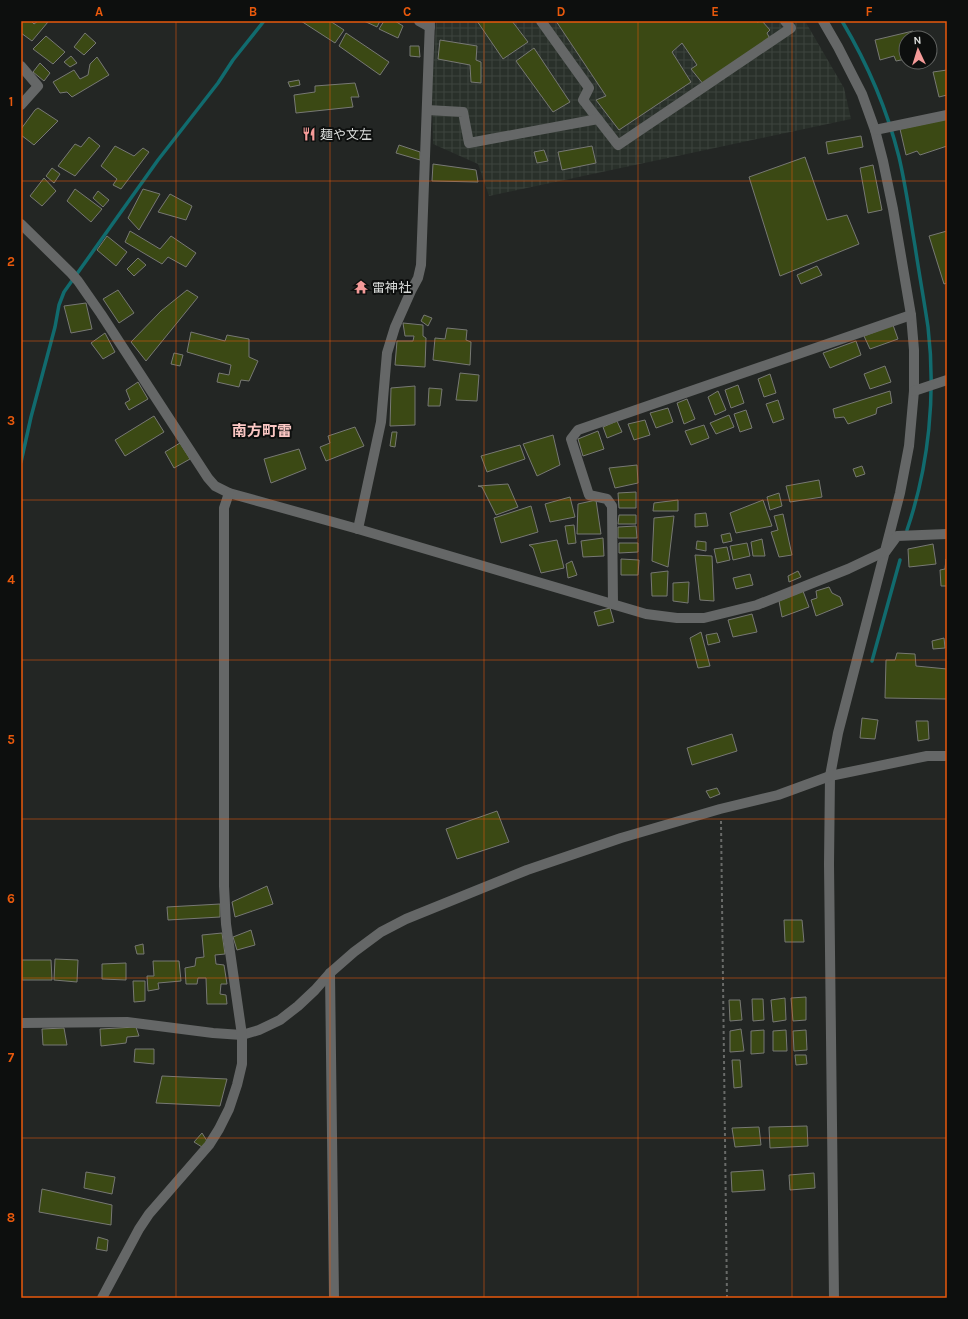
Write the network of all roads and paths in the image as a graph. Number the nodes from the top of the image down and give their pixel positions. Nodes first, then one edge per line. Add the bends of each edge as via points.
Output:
1 (419, 21) edge
2 (541, 21) edge
3 (785, 21) edge
4 (823, 21) edge
5 (430, 24) edge
6 (21, 66) edge
7 (21, 105) edge
8 (427, 110) junction
9 (947, 115) edge
10 (598, 119) junction
11 (875, 130) junction
12 (21, 224) edge
13 (910, 315) junction
14 (947, 380) edge
15 (914, 392) junction
16 (229, 493) junction
17 (358, 529) junction
18 (947, 534) edge
19 (886, 551) junction
20 (613, 604) junction
21 (947, 756) edge
22 (830, 776) junction
23 (720, 809) junction
24 (330, 973) junction
25 (21, 1023) edge
26 (242, 1035) junction
27 (102, 1298) edge
28 (334, 1298) edge
29 (727, 1298) edge
30 (834, 1298) edge

1 - 5 street
2 - 10 street via 589,88 583,100
3 - 10 street via 791,28 618,145
4 - 11 street via 862,94
5 - 8 street
6 - 7 street via 38,86
8 - 10 street via 463,112 469,143
8 - 17 street via 421,265 418,278 395,327 387,354 381,422
9 - 11 street
11 - 13 street via 889,184
12 - 16 street via 75,277 208,478 215,486
13 - 15 street via 914,350
13 - 20 street via 578,430 571,440 589,495 607,499 612,506
14 - 15 street
15 - 19 street via 908,453
16 - 17 street
16 - 26 street via 224,508 224,886 226,924
17 - 20 street
18 - 19 street via 897,536
19 - 20 street via 758,605 704,618 646,614
19 - 22 street via 838,733
21 - 22 street via 927,756
22 - 23 street via 778,795
22 - 30 street
23 - 24 street via 621,838 406,918 381,932
23 - 29 path
24 - 26 street via 298,1006 280,1020
24 - 28 street
25 - 26 street via 127,1022
26 - 27 street via 242,1064 237,1085 219,1129 209,1145 149,1214

